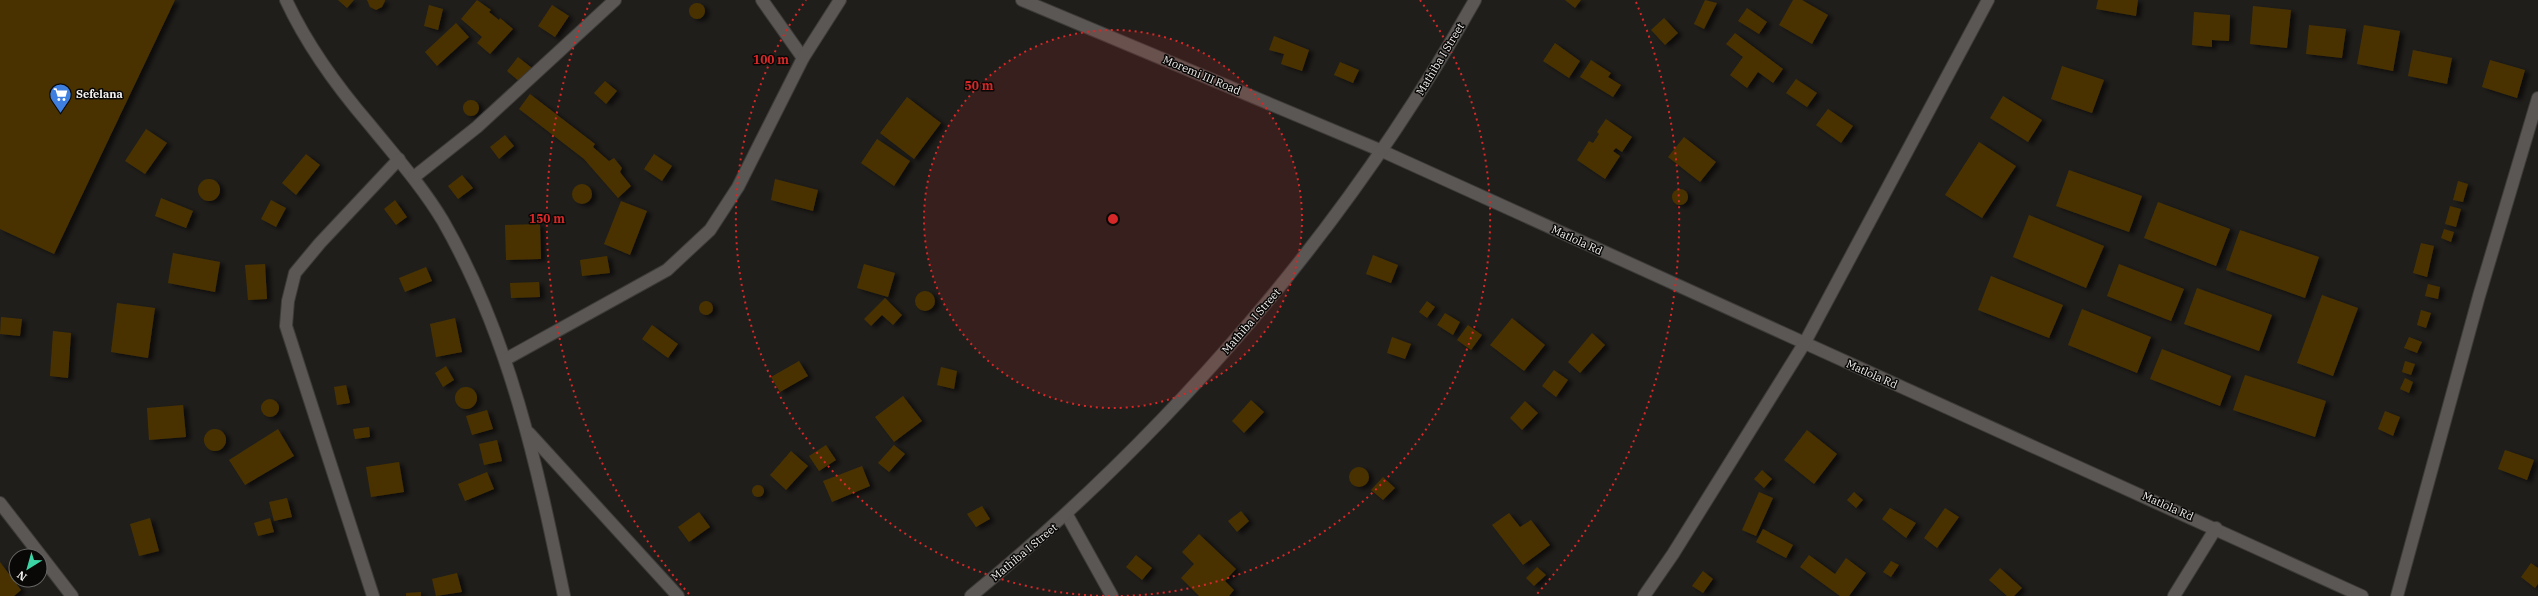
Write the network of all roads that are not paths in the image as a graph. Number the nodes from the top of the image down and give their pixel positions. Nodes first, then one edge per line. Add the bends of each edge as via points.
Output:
1 (286, 0) edge
2 (615, 0) edge
3 (762, 0) edge
4 (840, 0) edge
5 (1022, 0) edge
6 (1476, 0) edge
7 (1988, 0) edge
8 (803, 58) junction
9 (2538, 98) edge
10 (1382, 151) junction
11 (399, 159) junction
12 (414, 177) junction
13 (1804, 344) junction
14 (506, 359) junction
15 (528, 432) junction
16 (0, 503) edge
17 (1067, 515) junction
18 (2216, 528) junction
19 (72, 596) edge
20 (373, 596) edge
21 (564, 596) edge
22 (678, 596) edge
23 (971, 596) edge
24 (1112, 596) edge
25 (1644, 596) edge
26 (2174, 596) edge
27 (2362, 596) edge
28 (2397, 596) edge

1 - 11 street via 343,92
2 - 12 street via 477,127
3 - 8 street
4 - 8 street
5 - 10 street, Moremi III Road
6 - 10 street, Mathiba I Street via 1442,59
7 - 13 street
8 - 14 street via 738,187 710,230 668,270
9 - 28 street via 2479,296
10 - 13 street, Matlola Rd
10 - 17 street, Mathiba I Street via 1266,305 1186,394
11 - 12 street
11 - 20 street via 320,242 295,273 288,301 286,326
12 - 14 street via 446,229 475,286
13 - 18 street, Matlola Rd
13 - 25 street
14 - 15 street
15 - 21 street
15 - 22 street
16 - 19 street
17 - 23 street, Mathiba I Street
17 - 24 street
18 - 26 street
18 - 27 street, Matlola Rd

